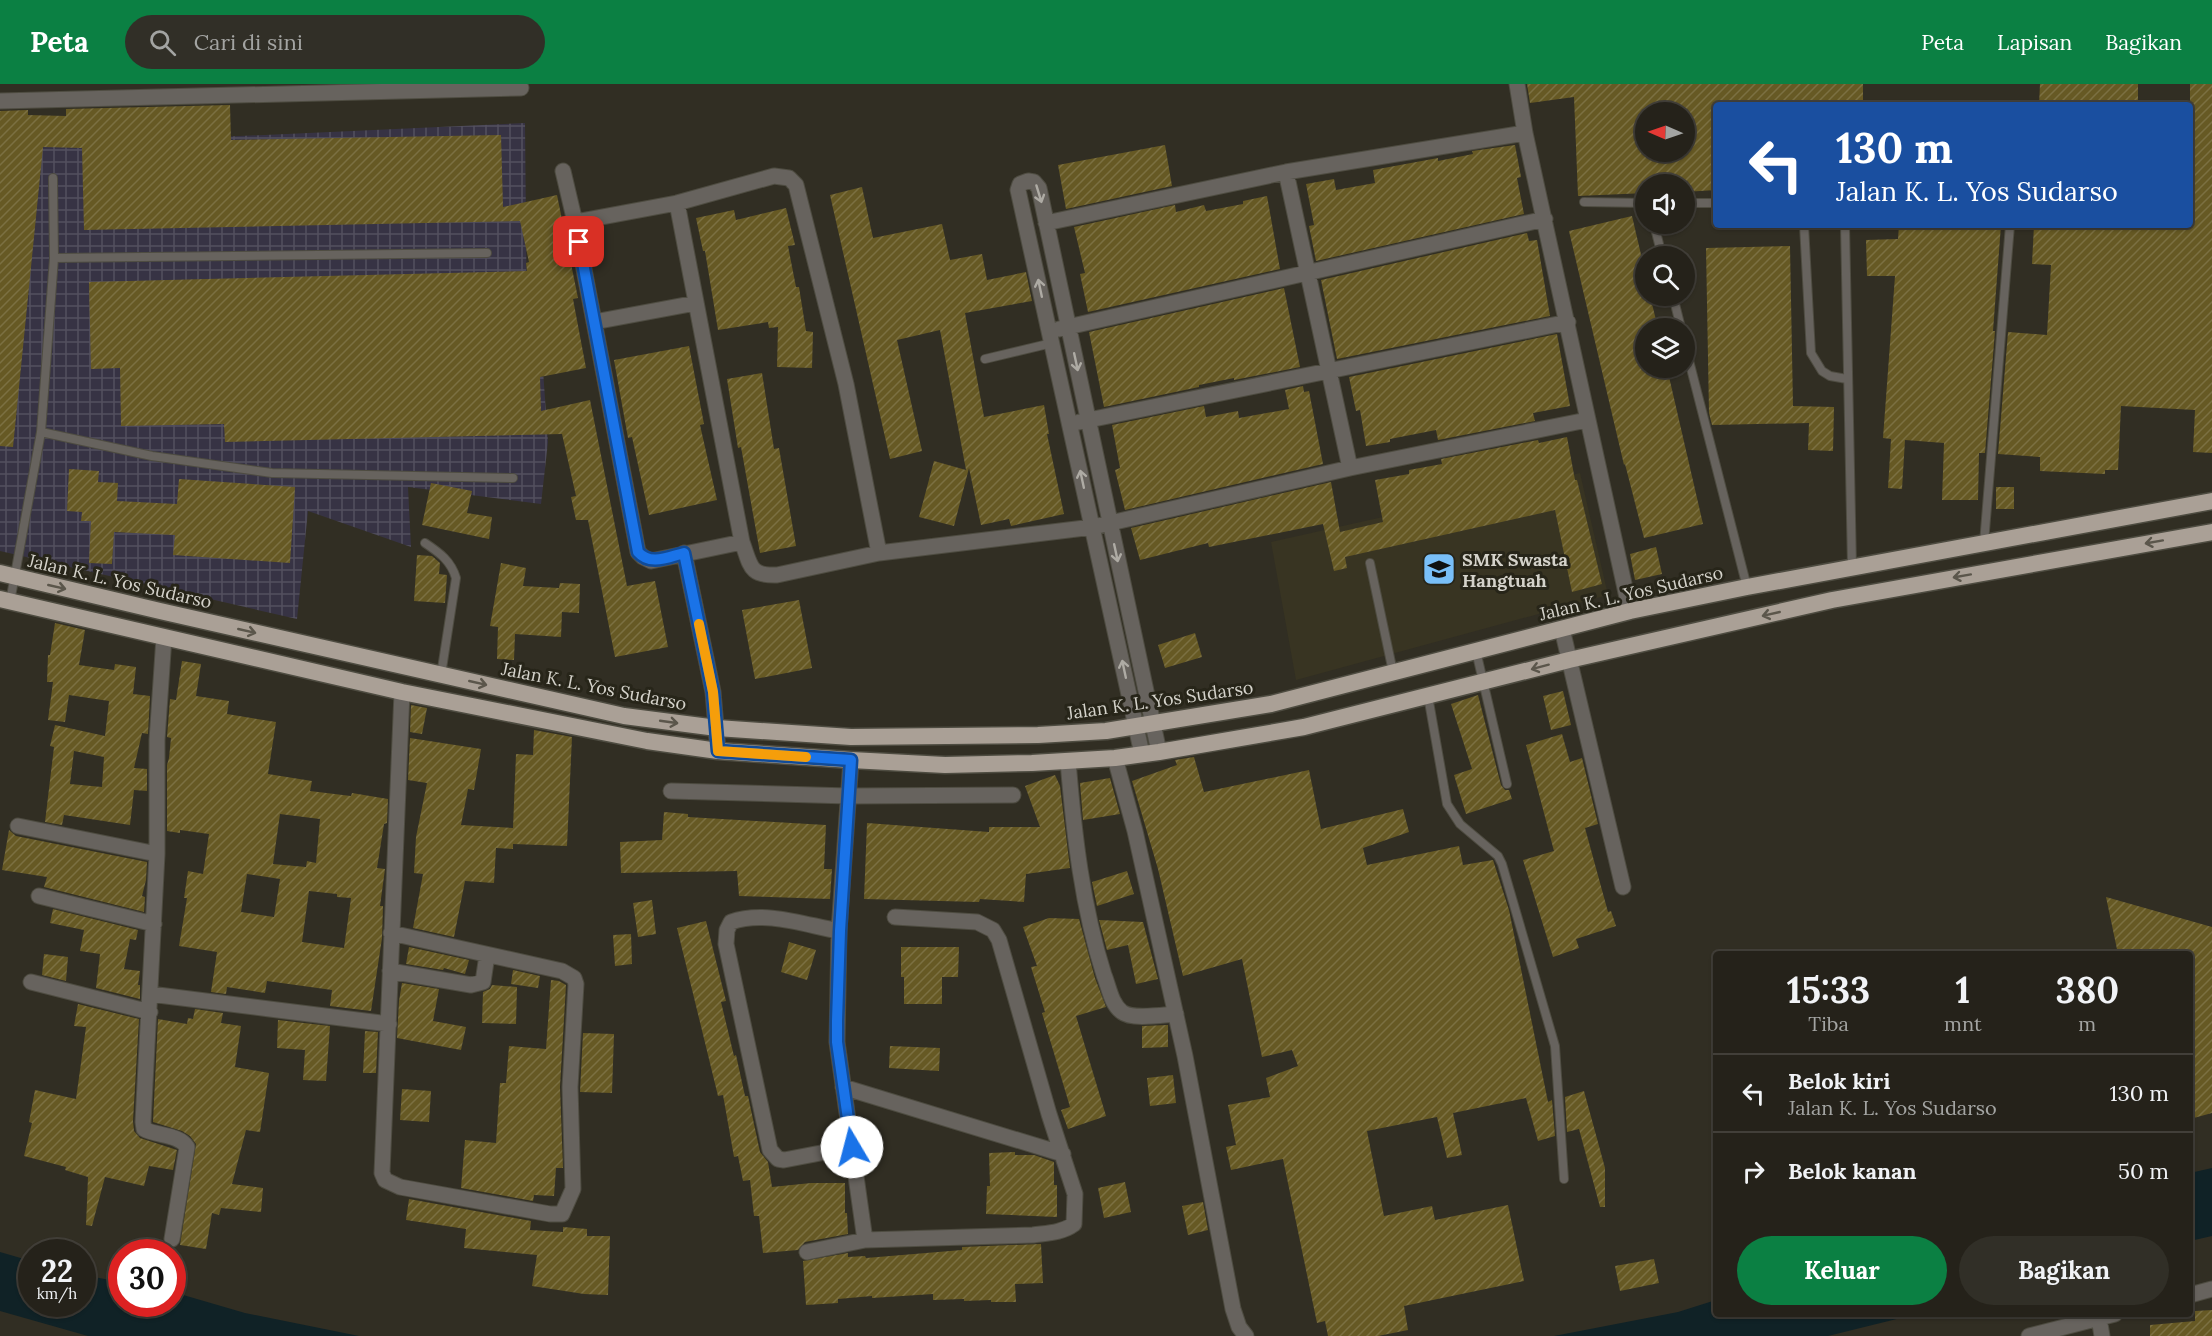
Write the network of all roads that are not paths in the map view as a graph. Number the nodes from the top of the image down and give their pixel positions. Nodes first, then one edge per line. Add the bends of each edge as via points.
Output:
1 (1517, 84) edge
2 (521, 88) dead end
3 (0, 101) edge
4 (1525, 133) junction
5 (562, 171) dead end
6 (1286, 172) junction
7 (53, 178) dead end
8 (1584, 202) dead end
9 (1635, 202) edge
10 (677, 203) junction
11 (1695, 203) edge
12 (1713, 203) edge
13 (1545, 219) junction
14 (575, 222) junction
15 (1046, 223) junction
16 (1804, 228) edge
17 (1845, 228) edge
18 (2010, 228) edge
19 (487, 253) dead end
20 (54, 258) junction
21 (1308, 273) junction
22 (696, 303) junction
23 (594, 322) junction
24 (1568, 322) junction
25 (1068, 327) junction
26 (1051, 337) junction
27 (985, 359) dead end
28 (1329, 371) junction
29 (1694, 378) edge
30 (1847, 379) junction
31 (1587, 420) junction
32 (1088, 421) junction
33 (1070, 424) junction
34 (41, 432) junction
35 (1350, 468) junction
36 (513, 478) dead end
37 (2212, 501) edge
38 (1110, 523) junction
39 (1093, 527) junction
40 (2212, 532) edge
41 (742, 542) junction
42 (425, 543) dead end
43 (1984, 543) junction
44 (684, 553) junction
45 (879, 553) junction
46 (1370, 563) dead end
47 (1852, 567) junction
48 (8, 575) edge
49 (1747, 586) junction
50 (5, 601) edge
51 (1630, 611) junction
52 (1562, 629) junction
53 (164, 637) junction
54 (1476, 651) junction
55 (1569, 660) junction
56 (1393, 672) junction
57 (441, 675) junction
58 (1485, 682) junction
59 (402, 692) junction
60 (1428, 696) junction
61 (1144, 725) junction
62 (717, 729) junction
63 (718, 751) junction
64 (1150, 753) junction
65 (1115, 758) junction
66 (851, 760) junction
67 (1069, 770) junction
68 (1508, 784) dead end
69 (671, 791) dead end
70 (1013, 795) dead end
71 (849, 796) junction
72 (18, 826) dead end
73 (157, 854) junction
74 (1623, 887) dead end
75 (39, 896) dead end
76 (895, 917) dead end
77 (154, 924) junction
78 (840, 931) junction
79 (392, 933) junction
80 (487, 956) junction
81 (390, 971) junction
82 (31, 982) dead end
83 (150, 994) junction
84 (150, 1012) junction
85 (1176, 1014) junction
86 (389, 1024) junction
87 (843, 1087) junction
88 (852, 1147) junction
89 (1063, 1154) junction
90 (1564, 1179) dead end
91 (172, 1239) dead end
92 (865, 1240) junction
93 (807, 1252) dead end
94 (2212, 1289) edge
95 (2193, 1293) edge
96 (2103, 1317) edge
97 (2099, 1318) junction
98 (1246, 1336) edge
99 (2029, 1336) edge
100 (2102, 1336) edge

1 - 4 street
2 - 3 street
4 - 6 street
4 - 13 street
5 - 14 street
6 - 15 street
6 - 21 street
7 - 20 lane
8 - 9 lane
10 - 14 street
10 - 22 street
10 - 45 street via 774,176 789,178 796,185 846,384
11 - 12 lane
13 - 21 street
13 - 24 street
14 - 23 street
15 - 25 street
26 -> 15 street via 1018,190 1020,184 1034,182 1039,188
16 - 30 lane via 1811,353 1822,371
17 - 30 lane
18 - 43 lane
19 - 20 lane
20 - 34 lane
21 - 25 street
21 - 28 street
22 - 23 street
22 - 41 street
23 - 44 street via 638,552 651,561
24 - 28 street
24 - 31 street
25 - 26 street
25 -> 32 street
26 - 27 lane
26 - 33 street
28 - 32 street
28 - 35 street
29 - 49 lane
30 - 47 lane
31 - 35 street
31 - 51 street
32 - 33 street
32 - 38 street
39 -> 33 street
34 - 36 lane via 152,456 273,473
34 - 48 lane
35 - 38 street
37 - 43 highway, Jalan K. L. Yos Sudarso
38 - 39 street
38 -> 61 street
39 - 45 street
61 -> 39 street
40 -> 55 highway via 1832,600
41 - 44 street
41 - 45 street via 752,568 762,576
42 - 57 lane via 441,553 456,578
43 - 47 highway, Jalan K. L. Yos Sudarso
44 - 62 street
46 - 56 lane
47 - 49 highway, Jalan K. L. Yos Sudarso
48 - 50 lane
48 -> 57 highway, Jalan K. L. Yos Sudarso
49 - 51 highway, Jalan K. L. Yos Sudarso
50 - 53 highway
51 - 52 highway, Jalan K. L. Yos Sudarso
52 - 54 highway, Jalan K. L. Yos Sudarso
52 - 55 street
53 - 59 highway
53 - 73 street via 157,740
54 - 56 highway, Jalan K. L. Yos Sudarso
54 - 58 lane
55 -> 58 highway
55 - 74 street
56 - 61 highway, Jalan K. L. Yos Sudarso via 1271,704
57 -> 62 highway, Jalan K. L. Yos Sudarso via 591,709
58 - 60 highway
58 - 68 lane
59 - 63 highway
59 - 79 street
60 - 64 highway via 1304,727
60 - 90 lane via 1447,804 1460,824 1498,856 1502,864 1555,1046
61 - 62 highway, Jalan K. L. Yos Sudarso via 1038,735 906,737
61 - 64 street
62 - 63 street
63 - 66 highway
64 - 65 highway
65 - 67 highway
65 - 85 street
66 - 67 highway
66 - 71 street
67 - 85 street via 1085,904 1113,1002 1129,1017
69 - 71 street
70 - 71 street
71 - 78 street
72 - 73 street
73 - 77 street
75 - 77 street
76 - 89 street via 977,922 993,930 1005,954
77 - 83 street
78 - 87 street via 837,1042
78 - 88 street via 770,918 742,918 731,922 726,944 770,1150 784,1160
79 - 80 street
79 - 81 street
80 - 81 street via 483,982 479,984
80 - 86 street via 562,971 574,978 576,984 570,1087 573,1189 562,1214 400,1187 386,1180 381,1164
81 - 86 street
82 - 84 street
83 - 84 street
83 - 86 street
84 - 91 street via 144,1129 182,1141 187,1147
85 - 98 street via 1233,1309
87 - 88 street
87 - 89 street
88 - 92 street
89 - 92 street via 1075,1194 1075,1220 1068,1228 1033,1235
92 - 93 street
94 - 95 street
96 - 97 street
97 - 99 street
97 - 100 street

